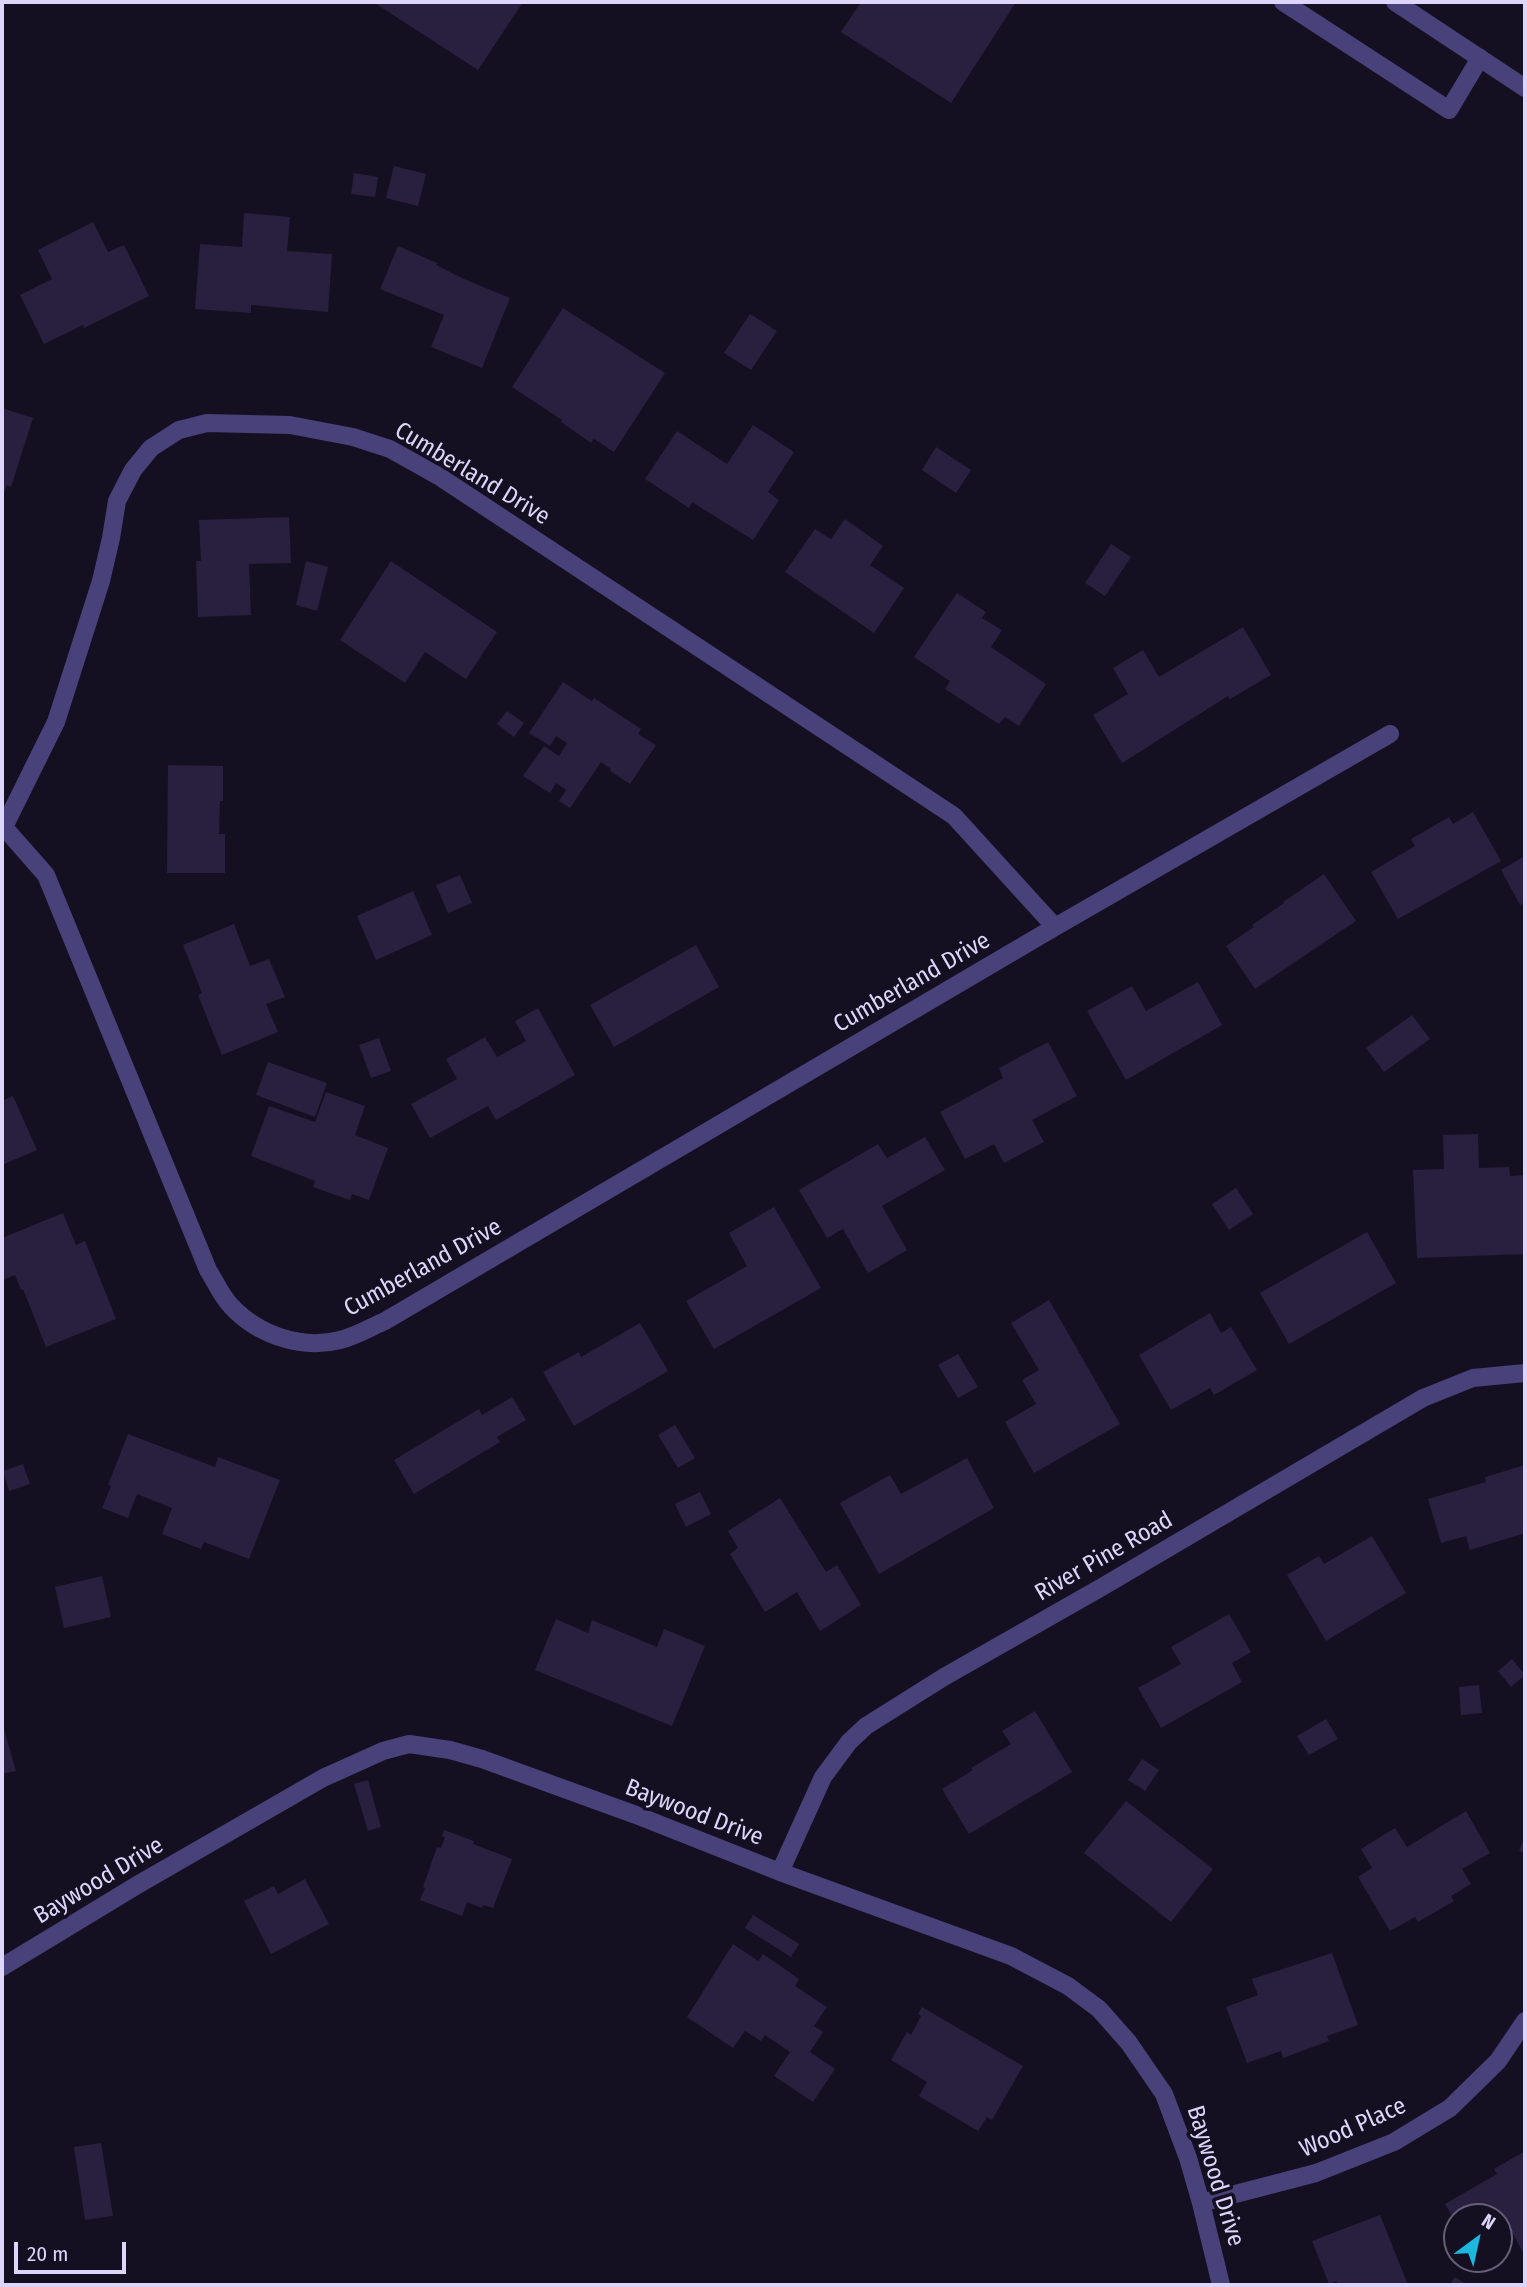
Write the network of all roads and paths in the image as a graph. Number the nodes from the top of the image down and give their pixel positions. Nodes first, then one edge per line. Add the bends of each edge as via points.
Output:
1 (1283, 2) edge
2 (1395, 2) edge
3 (1480, 58) junction
4 (1525, 88) edge
5 (1390, 734) dead end
6 (3, 826) edge
7 (1055, 928) junction
8 (1525, 1373) edge
9 (780, 1872) junction
10 (2, 1967) edge
11 (1525, 2021) edge
12 (1201, 2203) junction
13 (1220, 2285) edge

1 - 3 street via 1449,110
2 - 3 street
3 - 4 street
5 - 7 street, Cumberland Drive
6 - 7 street, Cumberland Drive via 46,875 208,1270 230,1305 254,1326 287,1340 316,1343 340,1340 385,1321
6 - 7 street, Cumberland Drive via 56,722 101,581 117,501 133,470 151,448 179,430 207,423 290,425 390,449 440,477 954,816
8 - 9 street, River Pine Road via 1473,1378 1423,1398 866,1726 823,1777
9 - 10 street, Baywood Drive via 482,1759 409,1744 323,1778
9 - 12 street, Baywood Drive via 1011,1956 1068,1986 1099,2009 1164,2094
11 - 12 street, Wood Place via 1499,2061 1450,2108 1394,2142 1316,2173
12 - 13 street, Baywood Drive

